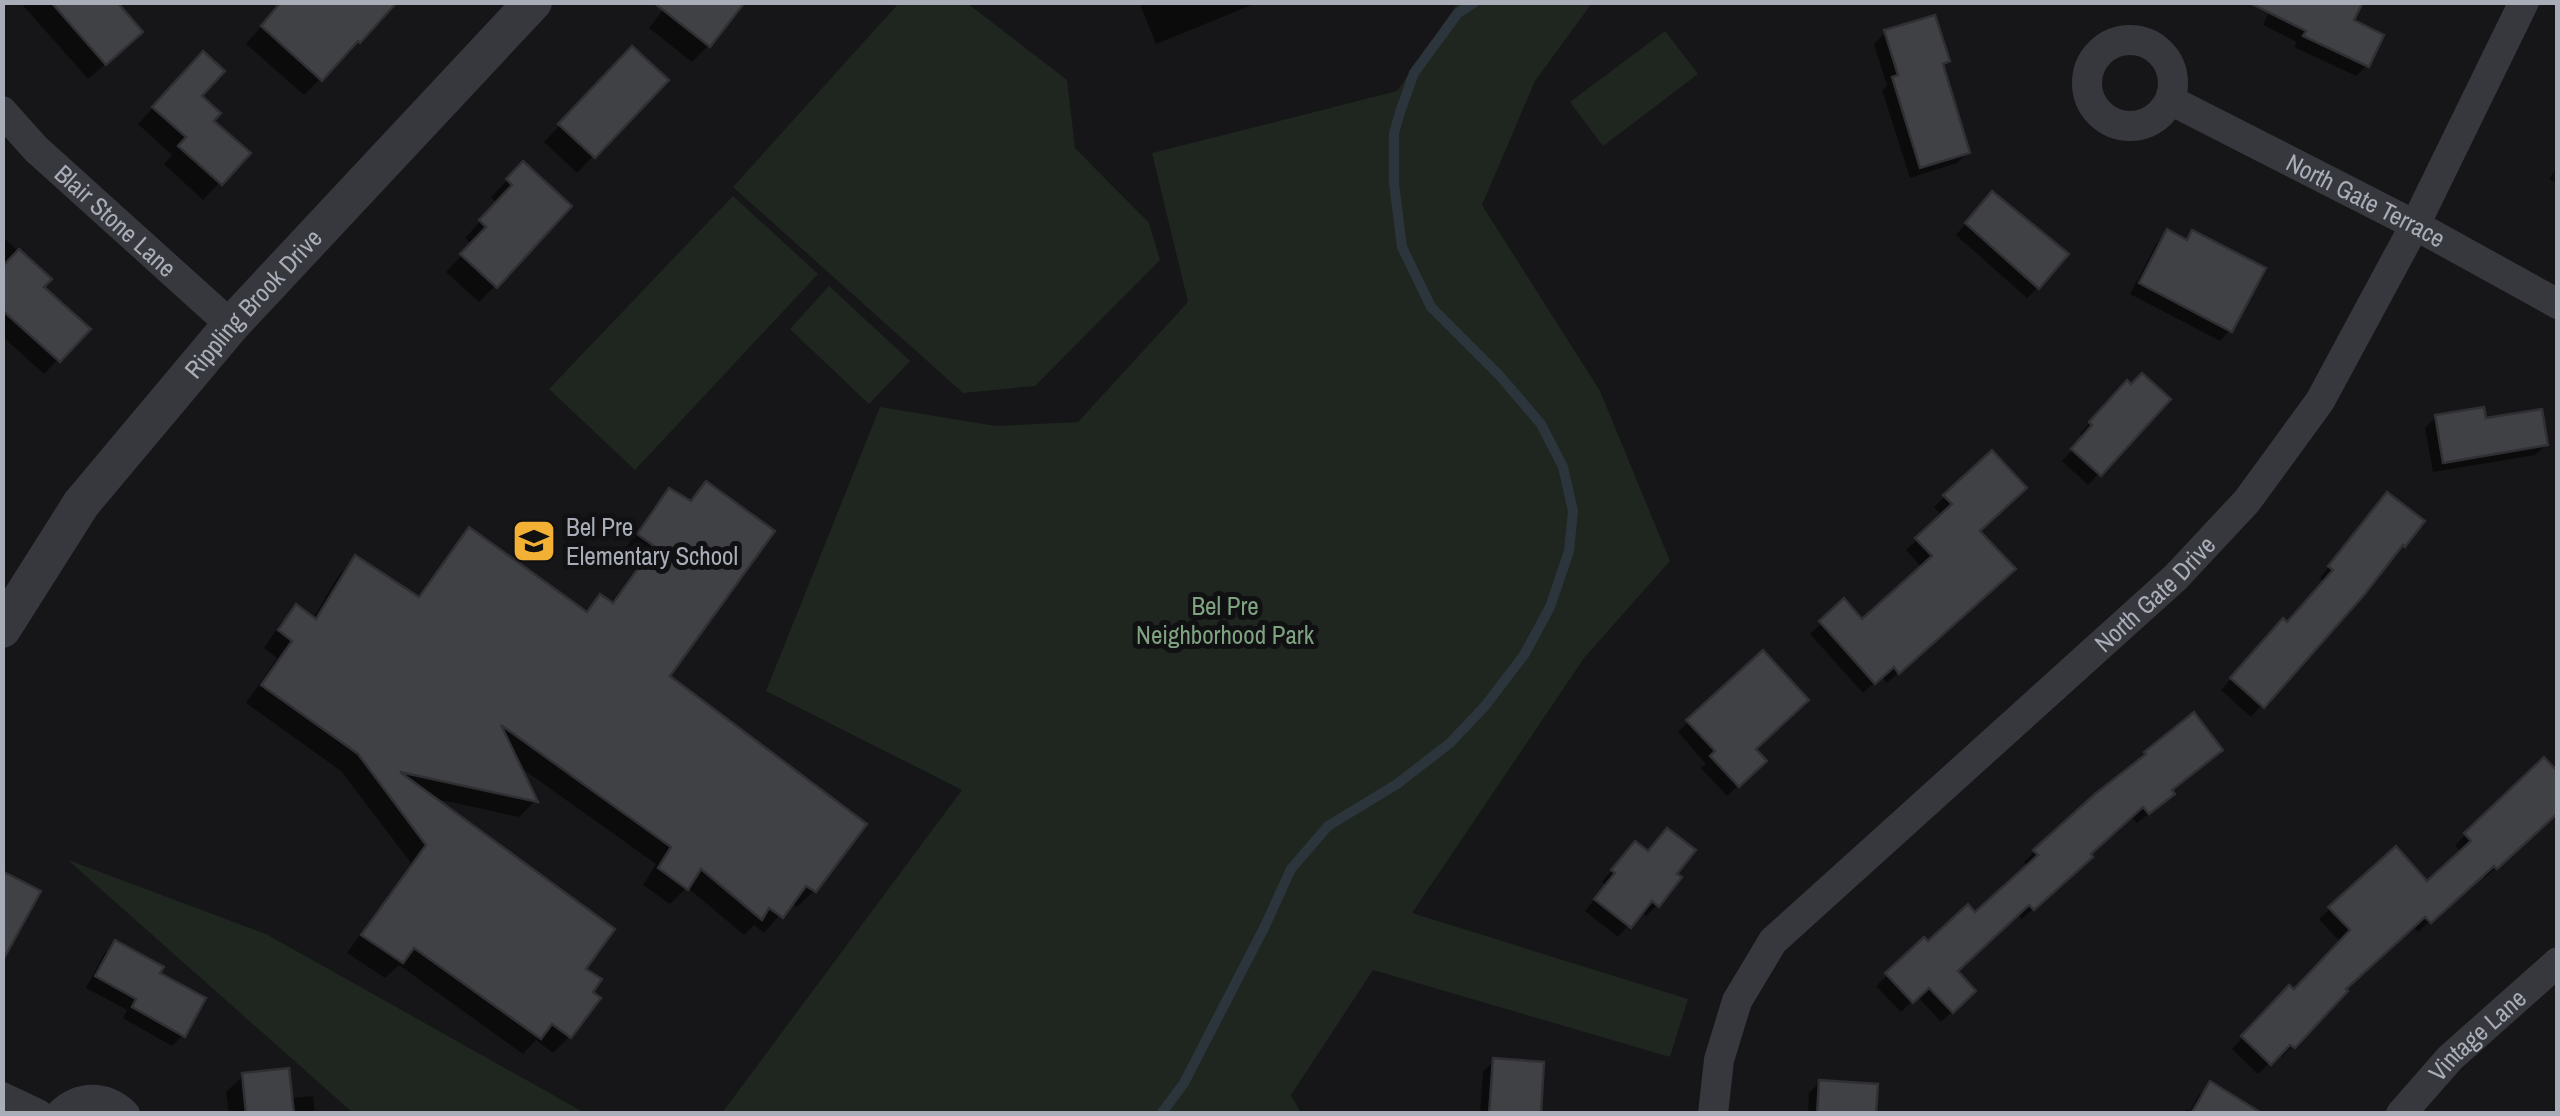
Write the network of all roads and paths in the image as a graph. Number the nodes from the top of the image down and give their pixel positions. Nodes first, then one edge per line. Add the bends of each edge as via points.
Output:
1 (534, 2) edge
2 (2524, 2) edge
3 (2170, 100) dead end
4 (2, 111) edge
5 (2415, 225) junction
6 (2558, 304) edge
7 (231, 326) junction
8 (3, 629) edge
9 (2558, 962) edge
10 (2, 1097) edge
11 (38, 1114) edge
12 (60, 1114) edge
13 (125, 1114) edge
14 (1713, 1114) edge
15 (2401, 1114) edge

1 - 7 street, Rippling Brook Drive
2 - 5 street, North Gate Drive
3 - 5 street, North Gate Terrace
4 - 7 street, Blair Stone Lane
5 - 6 street, North Gate Terrace
5 - 14 street, North Gate Drive via 2320,400 2247,501 2176,577 1773,941 1737,1001 1719,1060
7 - 8 street, Rippling Brook Drive via 81,504
9 - 15 street, Vintage Lane via 2450,1058
10 - 11 street
12 - 13 street via 92,1099

